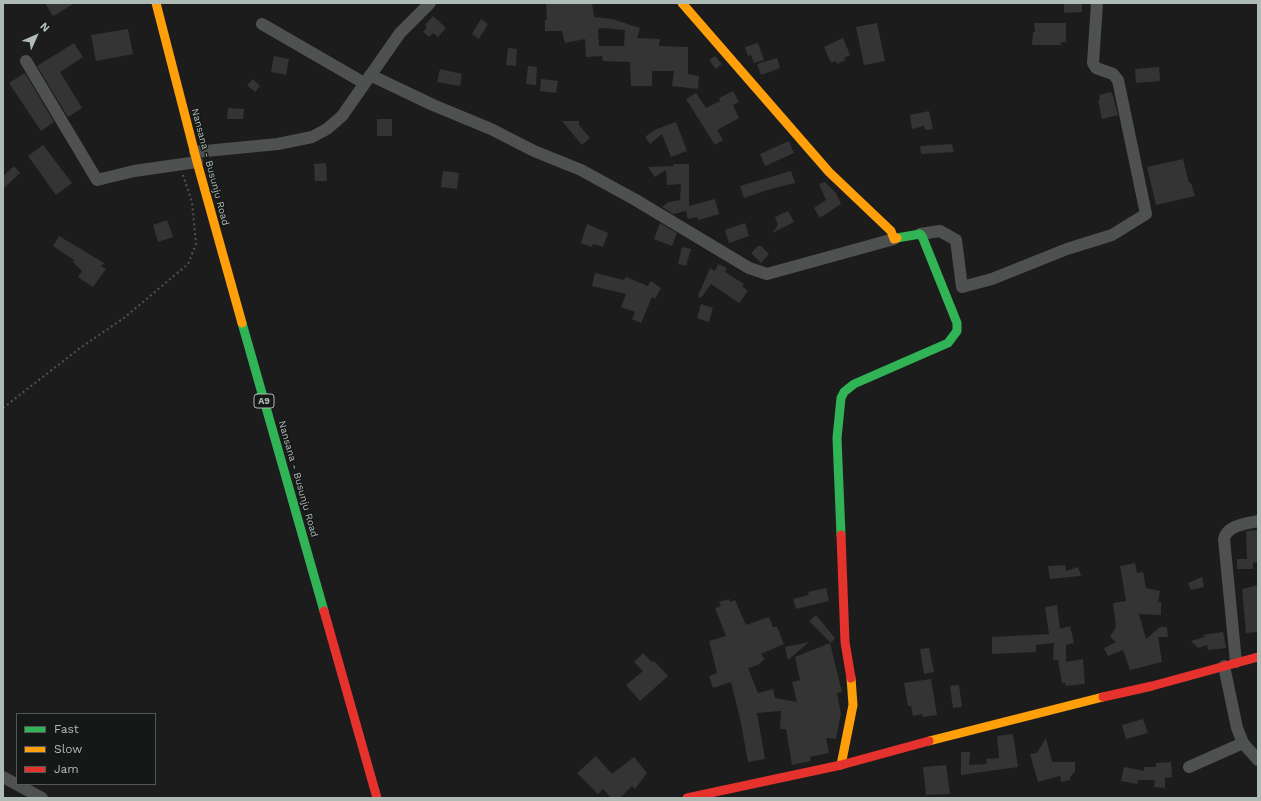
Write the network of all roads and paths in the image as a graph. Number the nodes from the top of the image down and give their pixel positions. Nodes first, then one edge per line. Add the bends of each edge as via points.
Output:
1 (156, 3) edge
2 (430, 3) edge
3 (682, 3) edge
4 (1097, 3) edge
5 (262, 24) dead end
6 (26, 61) dead end
7 (367, 79) junction
8 (196, 157) junction
9 (180, 164) junction
10 (920, 234) junction
11 (894, 239) junction
12 (3, 408) edge
13 (1258, 521) edge
14 (1258, 657) edge
15 (1236, 662) junction
16 (1224, 666) junction
17 (1243, 743) junction
18 (1258, 760) edge
19 (841, 765) junction
20 (1189, 767) dead end
21 (3, 777) edge
22 (16, 784) edge
23 (18, 785) edge
24 (42, 798) edge
25 (377, 798) edge
26 (687, 798) edge

1 - 8 street, Nansana - Busunju Road / A9
2 - 7 street via 400,33
3 - 11 street via 830,172 891,231
4 - 10 street via 1093,63 1096,68 1113,74 1118,80 1146,214 1112,235 1067,249 992,279 962,287 956,240 940,232
5 - 7 street
6 - 9 street via 98,180
7 - 8 street via 342,116 327,129 312,137
7 - 11 street via 491,129 534,151 581,170 749,268 767,274
8 - 9 street
8 - 25 street, Nansana - Busunju Road / A9
9 - 12 path via 192,202 196,244 188,264 124,318 80,348
10 - 11 street
10 - 19 street via 928,246 957,323 957,331 948,343 854,384 841,398 837,438 845,642 853,692 853,705
13 - 15 street via 1232,528 1225,534 1224,539
14 - 15 street
15 - 16 street
16 - 17 street via 1236,728
16 - 19 street
17 - 18 street
17 - 20 street
19 - 26 street
21 - 22 street
23 - 24 street

